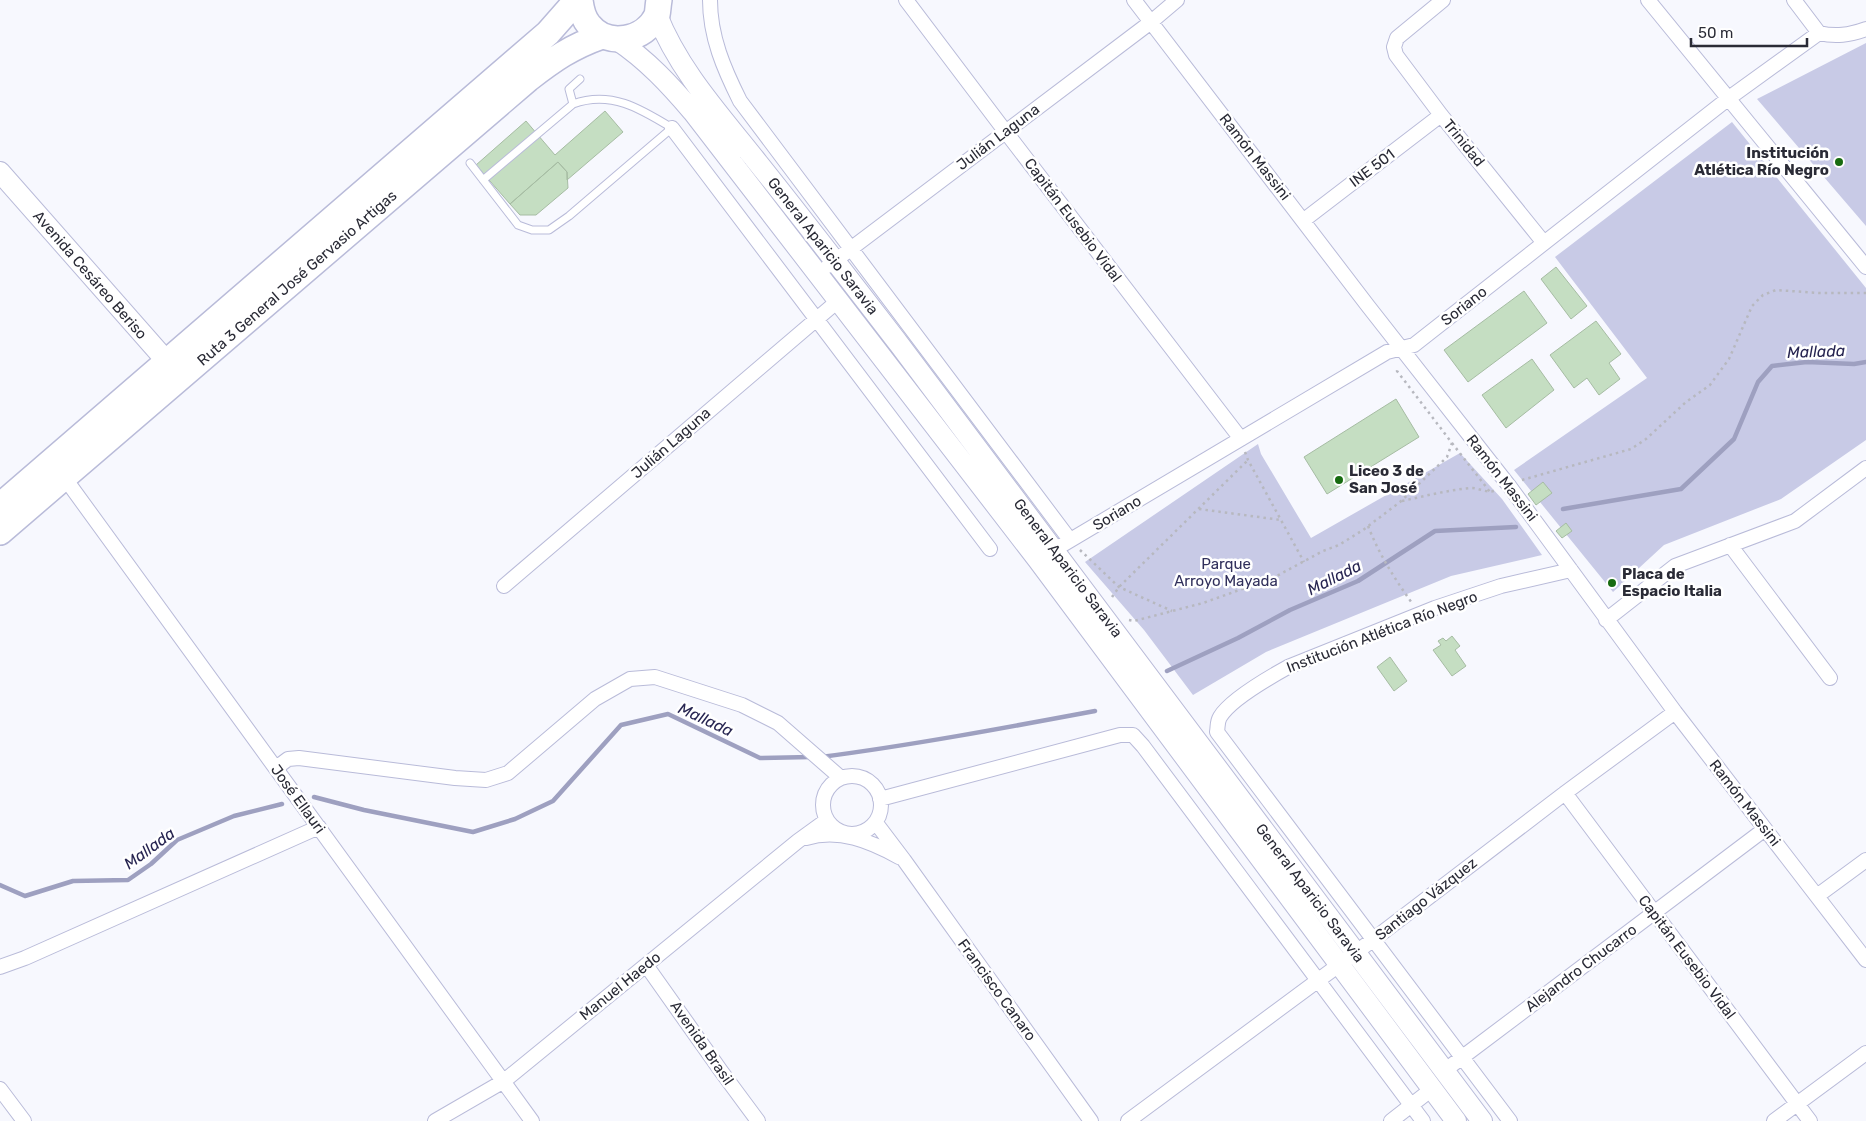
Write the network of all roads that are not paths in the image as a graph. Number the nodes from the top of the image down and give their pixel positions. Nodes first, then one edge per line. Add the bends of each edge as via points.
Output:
1 (579, 0) edge
2 (710, 0) edge
3 (906, 0) edge
4 (1134, 0) edge
5 (1177, 0) edge
6 (1443, 0) edge
7 (1648, 0) edge
8 (1794, 0) edge
9 (658, 7) edge
10 (1151, 22) junction
11 (1866, 29) edge
12 (1818, 33) junction
13 (609, 38) junction
14 (580, 79) dead end
15 (1730, 98) junction
16 (573, 104) junction
17 (1441, 115) junction
18 (672, 128) junction
19 (1005, 131) junction
20 (470, 163) dead end
21 (0, 172) edge
22 (483, 180) junction
23 (1304, 220) junction
24 (1544, 244) junction
25 (851, 248) junction
26 (835, 260) junction
27 (1866, 267) edge
28 (818, 274) junction
29 (839, 300) junction
30 (817, 318) junction
31 (1402, 349) junction
32 (173, 369) junction
33 (1241, 439) junction
34 (1866, 468) edge
35 (64, 477) junction
36 (0, 506) edge
37 (0, 532) edge
38 (1730, 545) junction
39 (990, 549) dead end
40 (1054, 550) junction
41 (1572, 570) junction
42 (504, 586) dead end
43 (1606, 620) junction
44 (1830, 678) dead end
45 (1675, 712) junction
46 (1218, 732) joint
47 (830, 766) junction
48 (276, 768) junction
49 (842, 778) junction
50 (828, 788) junction
51 (1565, 793) junction
52 (880, 799) junction
53 (826, 820) junction
54 (876, 823) junction
55 (319, 827) junction
56 (1765, 829) junction
57 (846, 835) junction
58 (798, 840) junction
59 (904, 860) junction
60 (1866, 860) edge
61 (1817, 896) junction
62 (1655, 913) junction
63 (1374, 939) junction
64 (1355, 953) junction
65 (1866, 960) edge
66 (646, 965) junction
67 (1339, 965) junction
68 (0, 967) edge
69 (1317, 980) junction
70 (1866, 1053) edge
71 (1462, 1057) junction
72 (1444, 1071) junction
73 (504, 1080) junction
74 (0, 1089) edge
75 (1432, 1089) junction
76 (1797, 1104) junction
77 (1411, 1105) junction
78 (24, 1121) edge
79 (435, 1121) edge
80 (532, 1121) edge
81 (758, 1121) edge
82 (1091, 1121) edge
83 (1128, 1121) edge
84 (1391, 1121) edge
85 (1423, 1121) edge
86 (1456, 1121) edge
87 (1482, 1121) edge
88 (1510, 1121) edge
89 (1774, 1121) edge
90 (1810, 1121) edge

1 - 13 highway via 590,26
1 - 32 highway, Ruta 3 General José Gervasio Artigas via 548,33
2 - 25 street, General Aparicio Saravia via 710,19 717,50 740,101
3 - 19 street, Capitán Eusebio Vidal
4 - 10 street, Ramón Massini
5 - 10 street, Julián Laguna
6 - 17 street, Trinidad via 1397,38 1394,47 1396,55
7 - 15 street
8 - 12 street
9 - 13 highway, Ruta 3 General José Gervasio Artigas via 648,29 633,38
9 - 26 main road, General Aparicio Saravia via 666,37 675,54
10 - 19 street, Julián Laguna
10 - 23 street, Ramón Massini
11 - 12 street via 1849,35
12 - 15 street, Soriano
13 - 28 main road, General Aparicio Saravia via 651,65 678,93
13 - 32 highway, Ruta 3 General José Gervasio Artigas via 577,45 528,79
14 - 16 lane via 569,89
15 - 24 street, Soriano
15 - 27 street
16 - 18 lane via 584,100 613,99 641,109
16 - 22 lane
17 - 23 street, INE 501
17 - 24 street, Trinidad
18 - 22 lane via 549,230 532,230 518,225
18 - 30 street
19 - 25 street, Julián Laguna
19 - 33 street, Capitán Eusebio Vidal
20 - 22 lane
21 - 32 main road, Avenida Cesáreo Beriso
23 - 31 street, Ramón Massini
24 - 31 street, Soriano via 1414,345
25 - 26 street, Julián Laguna
25 - 40 street, General Aparicio Saravia
26 - 28 street, Julián Laguna
26 - 40 main road, General Aparicio Saravia
28 - 29 main road, General Aparicio Saravia
29 - 30 street, Julián Laguna
29 - 40 main road, General Aparicio Saravia
30 - 39 street
30 - 42 street, Julián Laguna
31 - 33 street, Soriano via 1387,352
31 - 41 street, Ramón Massini
32 - 35 highway, Ruta 3 General José Gervasio Artigas
32 - 36 highway, Ruta 3 General José Gervasio Artigas
33 - 40 street, Soriano
34 - 38 street via 1795,521
35 - 37 highway, Ruta 3 General José Gervasio Artigas
35 - 48 street, José Ellauri
38 - 43 street via 1675,566
38 - 44 street
40 - 64 main road, General Aparicio Saravia
40 - 67 main road, General Aparicio Saravia
41 - 43 street, Ramón Massini
41 - 46 street, Institución Atlética Río Negro via 1501,586 1420,614 1288,668 1224,710
43 - 45 street, Ramón Massini
45 - 51 street, Santiago Vázquez
45 - 56 street, Ramón Massini
46 - 63 street, General Aparicio Saravia
47 - 48 street via 778,723 742,705 655,677 630,679 595,699 508,773 486,780 299,758 288,759
47 - 49 street
47 - 50 street
48 - 55 street, José Ellauri
49 - 50 street
49 - 52 street via 866,780
50 - 53 street via 823,804
51 - 62 street, Capitán Eusebio Vidal
51 - 63 street, Santiago Vázquez
52 - 54 street
52 - 69 street via 1120,735 1133,735
53 - 57 street
53 - 58 street, Manuel Haedo
54 - 57 street via 862,833
54 - 59 street, Francisco Canaro
55 - 68 street
55 - 73 street, José Ellauri
56 - 61 street, Ramón Massini
56 - 62 street, Alejandro Chucarro
57 - 58 street via 818,834
57 - 59 street
58 - 66 street, Manuel Haedo
59 - 82 street, Francisco Canaro
60 - 61 street
61 - 65 street, Ramón Massini
62 - 71 street, Alejandro Chucarro
62 - 76 street, Capitán Eusebio Vidal
63 - 64 street, Santiago Vázquez
63 - 71 street, General Aparicio Saravia
64 - 67 street, Santiago Vázquez
64 - 72 main road, General Aparicio Saravia
66 - 73 street, Manuel Haedo
66 - 81 street, Avenida Brasil
67 - 69 street, Santiago Vázquez
67 - 75 main road, General Aparicio Saravia
69 - 77 street
69 - 83 street, Santiago Vázquez
70 - 76 street
71 - 72 street, Alejandro Chucarro
71 - 88 street, General Aparicio Saravia
72 - 87 main road, General Aparicio Saravia
73 - 79 street, Manuel Haedo
73 - 80 street, José Ellauri
74 - 78 street
75 - 77 street
75 - 86 main road, General Aparicio Saravia
76 - 89 street
76 - 90 street, Capitán Eusebio Vidal
77 - 84 street
77 - 85 street

